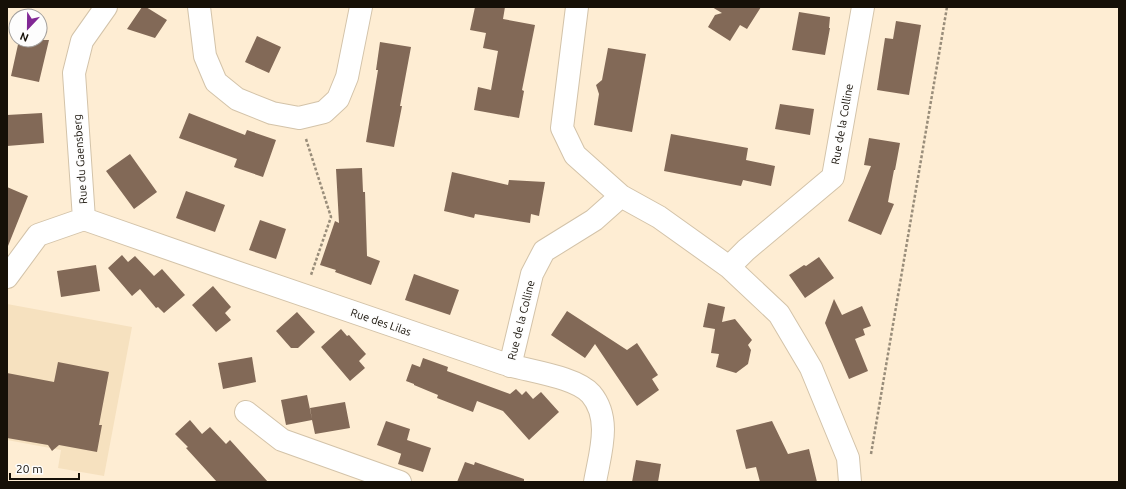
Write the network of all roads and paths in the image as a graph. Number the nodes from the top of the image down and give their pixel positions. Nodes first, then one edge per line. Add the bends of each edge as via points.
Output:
1 (106, 7) edge
2 (199, 7) edge
3 (361, 7) edge
4 (577, 7) edge
5 (863, 7) edge
6 (947, 7) edge
7 (299, 118) junction
8 (621, 196) junction
9 (84, 219) junction
10 (729, 267) junction
11 (7, 277) edge
12 (304, 296) junction
13 (510, 366) junction
14 (246, 412) dead end
15 (870, 459) dead end
16 (400, 482) edge
17 (594, 482) edge
18 (850, 482) edge

1 - 9 street, Rue du Gaensberg via 82,41 74,72
2 - 7 street via 204,56 216,82 236,99 272,113
3 - 7 street via 347,77 338,99 324,112
4 - 8 street via 562,128 575,155
5 - 10 street, Rue de la Colline via 833,177
6 - 15 path
7 - 12 path via 331,217
8 - 10 street via 659,217
8 - 13 street, Rue de la Colline via 594,220 544,251 532,274
9 - 11 street, Rue du Gaensberg via 38,235
9 - 12 street, Rue des Lilas
10 - 18 street via 779,314 811,368 848,458
12 - 13 street, Rue des Lilas
13 - 17 street, Rue des Lilas via 568,380 581,386 598,404 603,435
14 - 16 street via 282,440

